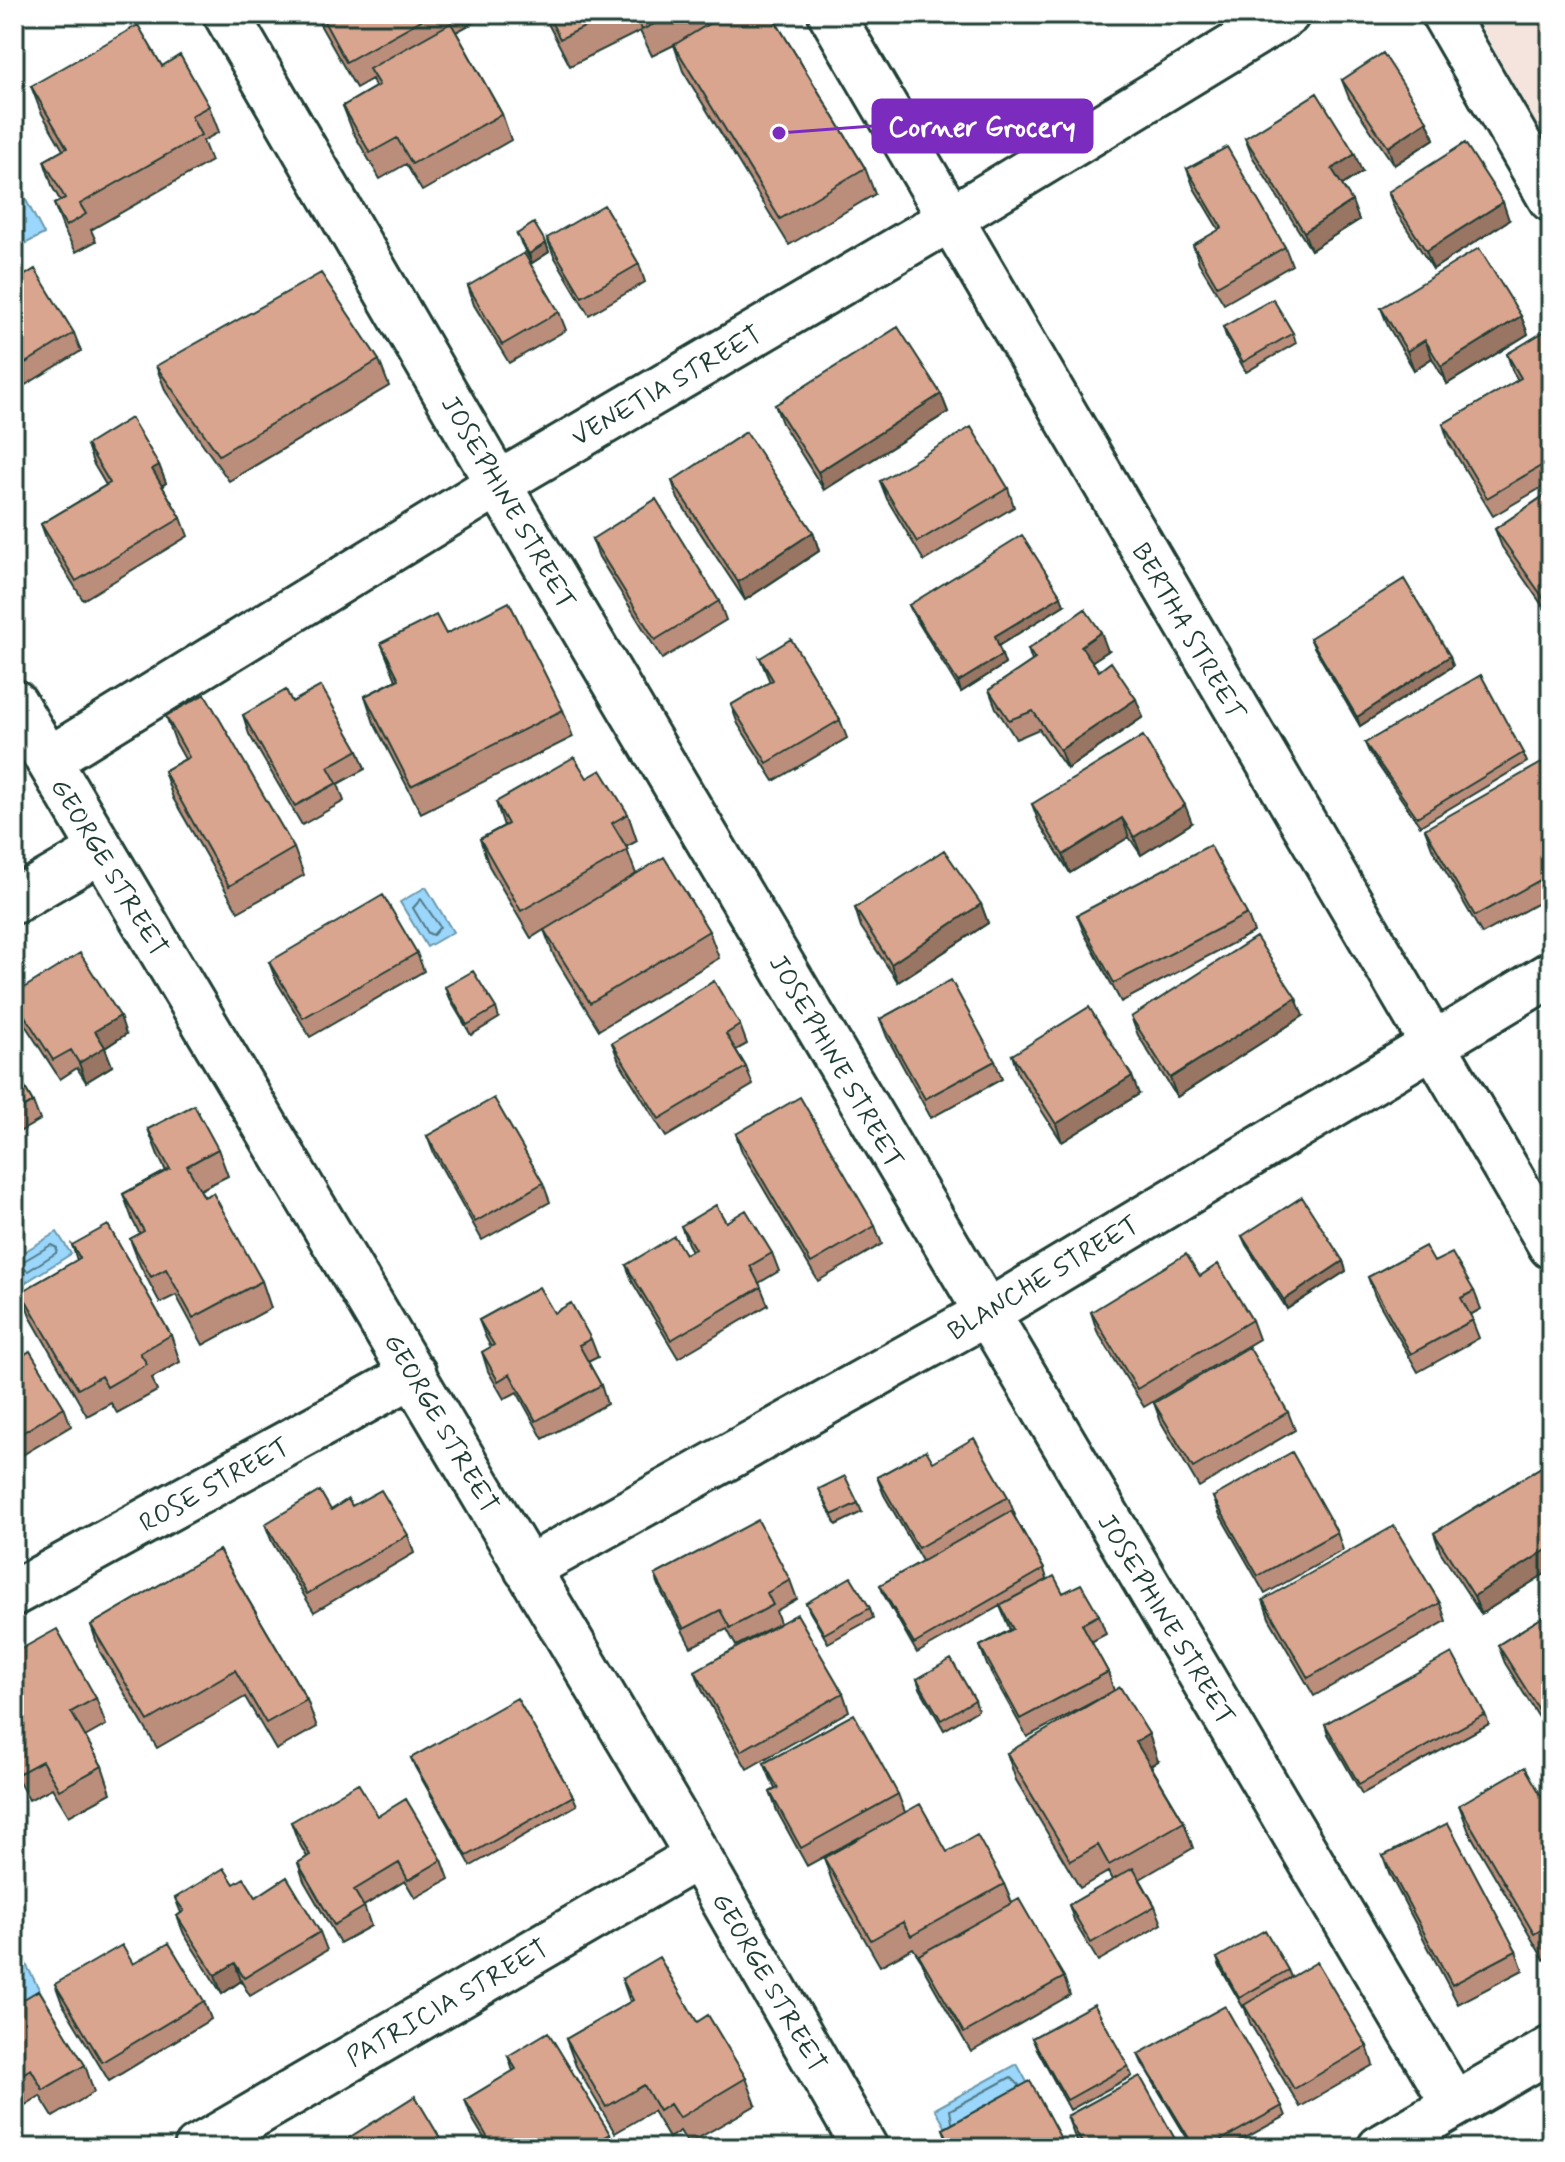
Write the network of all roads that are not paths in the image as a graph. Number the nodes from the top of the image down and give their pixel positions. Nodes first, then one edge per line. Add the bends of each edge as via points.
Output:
1 (226, 14) edge
2 (831, 14) edge
3 (1287, 14) edge
4 (1444, 14) edge
5 (1551, 199) edge
6 (948, 220) junction
7 (498, 484) junction
8 (14, 702) edge
9 (48, 760) junction
10 (100, 851) junction
11 (14, 901) edge
12 (1551, 974) edge
13 (1430, 1044) junction
14 (1551, 1246) edge
15 (985, 1314) junction
16 (414, 1374) junction
17 (527, 1569) junction
18 (14, 1593) edge
19 (698, 1856) junction
20 (1551, 2049) edge
21 (1454, 2104) junction
22 (197, 2148) edge
23 (865, 2148) edge
24 (1380, 2148) edge

1 - 7 street, JOSEPHINE STREET
2 - 6 street, BERTHA STREET
3 - 6 street, VENETIA STREET
4 - 5 street
6 - 7 street, VENETIA STREET
6 - 13 street, BERTHA STREET
7 - 9 street, VENETIA STREET
7 - 15 street, JOSEPHINE STREET
8 - 9 street, GEORGE STREET
9 - 10 street, GEORGE STREET
10 - 11 street
10 - 16 street, GEORGE STREET
12 - 13 street, BLANCHE STREET
13 - 14 street, BERTHA STREET
13 - 15 street, BLANCHE STREET
15 - 17 street, BLANCHE STREET
15 - 21 street, JOSEPHINE STREET
16 - 17 street, GEORGE STREET
16 - 18 street, ROSE STREET
17 - 19 street, GEORGE STREET
19 - 22 street, PATRICIA STREET
19 - 23 street, GEORGE STREET
20 - 21 street
21 - 24 street

